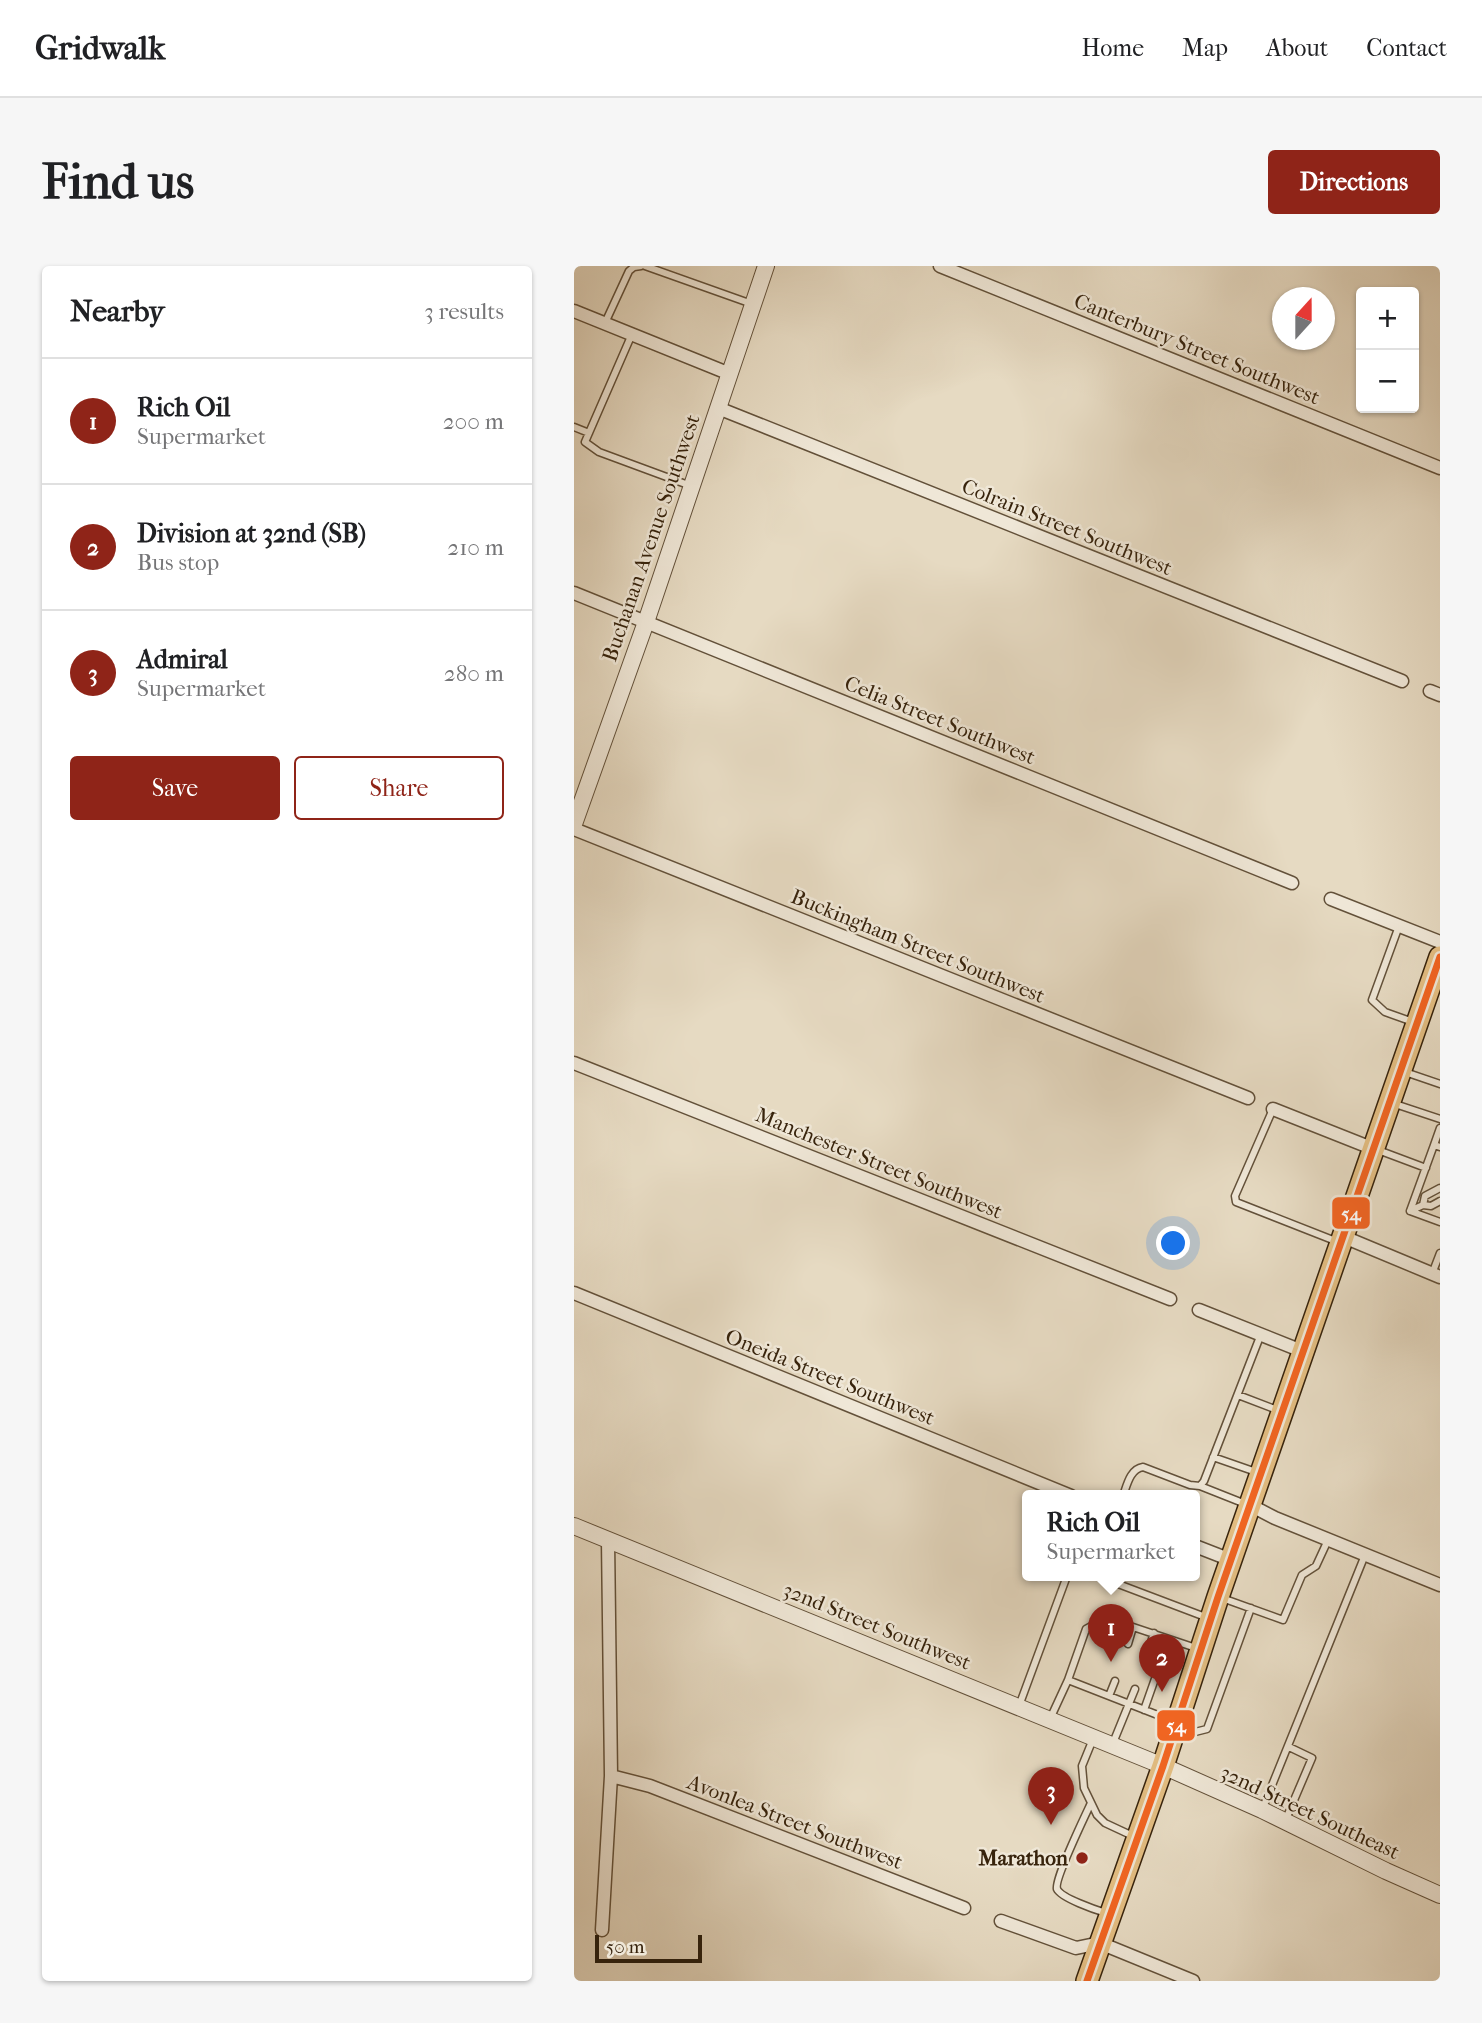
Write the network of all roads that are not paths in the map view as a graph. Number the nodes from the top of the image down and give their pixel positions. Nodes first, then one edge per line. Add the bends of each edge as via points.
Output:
1 (643, 266) edge
2 (766, 266) edge
3 (940, 266) edge
4 (754, 304) junction
5 (574, 311) edge
6 (605, 323) junction
7 (632, 334) junction
8 (730, 374) junction
9 (718, 408) junction
10 (574, 427) edge
11 (589, 433) junction
12 (1440, 468) edge
13 (692, 486) junction
14 (574, 593) edge
15 (646, 622) junction
16 (1402, 681) dead end
17 (574, 824) edge
18 (574, 830) edge
19 (1292, 883) dead end
20 (1331, 900) dead end
21 (1399, 926) junction
22 (1440, 942) edge
23 (1439, 963) edge
24 (1417, 1024) junction
25 (574, 1063) edge
26 (1402, 1070) junction
27 (1440, 1084) edge
28 (1248, 1098) dead end
29 (1390, 1102) junction
30 (1273, 1109) joint
31 (1440, 1119) edge
32 (1440, 1128) edge
33 (1437, 1146) edge
34 (1374, 1149) junction
35 (1426, 1168) junction
36 (1440, 1188) edge
37 (1440, 1201) edge
38 (1423, 1205) junction
39 (1410, 1211) junction
40 (1440, 1222) edge
41 (1343, 1240) junction
42 (1440, 1253) edge
43 (1436, 1275) edge
44 (574, 1293) edge
45 (1170, 1299) dead end
46 (1199, 1310) dead end
47 (1261, 1334) junction
48 (1302, 1351) junction
49 (1237, 1395) junction
50 (1282, 1412) junction
51 (1213, 1457) junction
52 (1260, 1474) junction
53 (1200, 1486) junction
54 (1047, 1490) edge
55 (1126, 1490) edge
56 (1250, 1505) junction
57 (574, 1526) edge
58 (1328, 1539) junction
59 (608, 1540) junction
60 (1200, 1548) edge
61 (1365, 1555) junction
62 (1231, 1560) junction
63 (1065, 1581) edge
64 (1110, 1581) edge
65 (1440, 1585) edge
66 (1218, 1597) junction
67 (1251, 1608) junction
68 (1210, 1619) junction
69 (1133, 1627) junction
70 (1154, 1633) junction
71 (1169, 1639) junction
72 (1128, 1644) dead end
73 (1200, 1649) junction
74 (1148, 1651) dead end
75 (1068, 1680) junction
76 (1115, 1681) dead end
77 (1135, 1689) dead end
78 (1109, 1696) junction
79 (1129, 1704) junction
80 (1019, 1706) junction
81 (1144, 1710) junction
82 (1050, 1719) junction
83 (1177, 1724) junction
84 (1094, 1737) junction
85 (1112, 1745) junction
86 (1289, 1747) junction
87 (1163, 1766) junction
88 (611, 1776) junction
89 (1091, 1803) junction
90 (1262, 1810) junction
91 (1285, 1821) junction
92 (1137, 1838) junction
93 (1440, 1895) edge
94 (964, 1908) dead end
95 (1110, 1914) junction
96 (1001, 1921) dead end
97 (602, 1930) dead end
98 (1100, 1943) junction
99 (1087, 1981) edge
100 (1193, 1981) edge

1 - 4 lane
1 - 6 lane via 629,271
2 - 4 street, Buchanan Avenue Southwest
3 - 12 street, Canterbury Street Southwest
4 - 8 street, Buchanan Avenue Southwest
5 - 6 street
6 - 7 street
7 - 8 street
7 - 11 lane
8 - 9 street, Buchanan Avenue Southwest
9 - 13 street, Buchanan Avenue Southwest
9 - 16 street, Colrain Street Southwest
10 - 11 lane
11 - 13 lane via 585,442 599,452
13 - 15 street, Buchanan Avenue Southwest
14 - 15 street, Celia Street Southwest
15 - 17 street, Buchanan Avenue Southwest
15 - 19 street, Celia Street Southwest
18 - 28 street, Buckingham Street Southwest
20 - 21 street
21 - 22 street
21 - 24 lane via 1371,1000 1385,1012
23 - 24 main road
24 - 26 main road
25 - 45 street, Manchester Street Southwest
26 - 27 lane
26 - 29 main road
29 - 31 lane
29 - 34 main road
30 - 34 street
30 - 41 lane via 1236,1202
32 - 33 lane
33 - 35 lane
34 - 35 lane
34 - 41 main road
35 - 39 lane
36 - 38 lane via 1425,1196
37 - 38 lane
38 - 39 lane
39 - 40 lane
41 - 43 street
41 - 48 main road
42 - 43 lane
44 - 54 street, Oneida Street Southwest
46 - 47 street
47 - 48 street
47 - 49 lane
48 - 50 main road
49 - 50 lane
49 - 51 lane
50 - 52 main road
51 - 52 lane
51 - 53 lane
52 - 56 main road
53 - 55 lane via 1143,1467 1133,1473
53 - 56 lane
56 - 58 street
56 - 62 main road
57 - 59 street, 32nd Street Southwest
58 - 61 street
58 - 67 lane via 1316,1566 1302,1574 1283,1620
59 - 80 street, 32nd Street Southwest
59 - 88 street
60 - 62 street
61 - 65 street
61 - 86 lane
62 - 66 main road
63 - 80 lane
64 - 68 lane
66 - 67 lane
66 - 68 main road
67 - 83 lane via 1207,1729 1195,1732
68 - 73 main road
69 - 70 lane
69 - 72 lane
69 - 75 lane via 1097,1623 1086,1629
70 - 71 lane
70 - 74 lane
71 - 73 lane
71 - 81 lane
73 - 83 main road
75 - 78 lane
75 - 82 lane
76 - 78 lane
77 - 79 lane
78 - 79 lane
79 - 81 lane
79 - 85 lane
80 - 82 street, 32nd Street Southwest
81 - 83 lane
82 - 84 street, 32nd Street Southwest
83 - 87 main road
84 - 85 street, 32nd Street Southwest
84 - 89 lane via 1082,1766
85 - 87 street, 32nd Street Southwest
86 - 90 lane
86 - 91 lane via 1312,1758
87 - 90 street, 32nd Street Southeast
87 - 92 main road
88 - 94 street, Avonlea Street Southwest via 650,1786
88 - 97 street
89 - 92 lane via 1105,1823
89 - 95 lane via 1061,1871 1058,1889 1063,1896
90 - 91 street, 32nd Street Southeast
91 - 93 street, 32nd Street Southeast
92 - 95 main road
95 - 98 main road
96 - 98 street via 1076,1948
98 - 99 main road
98 - 100 street

